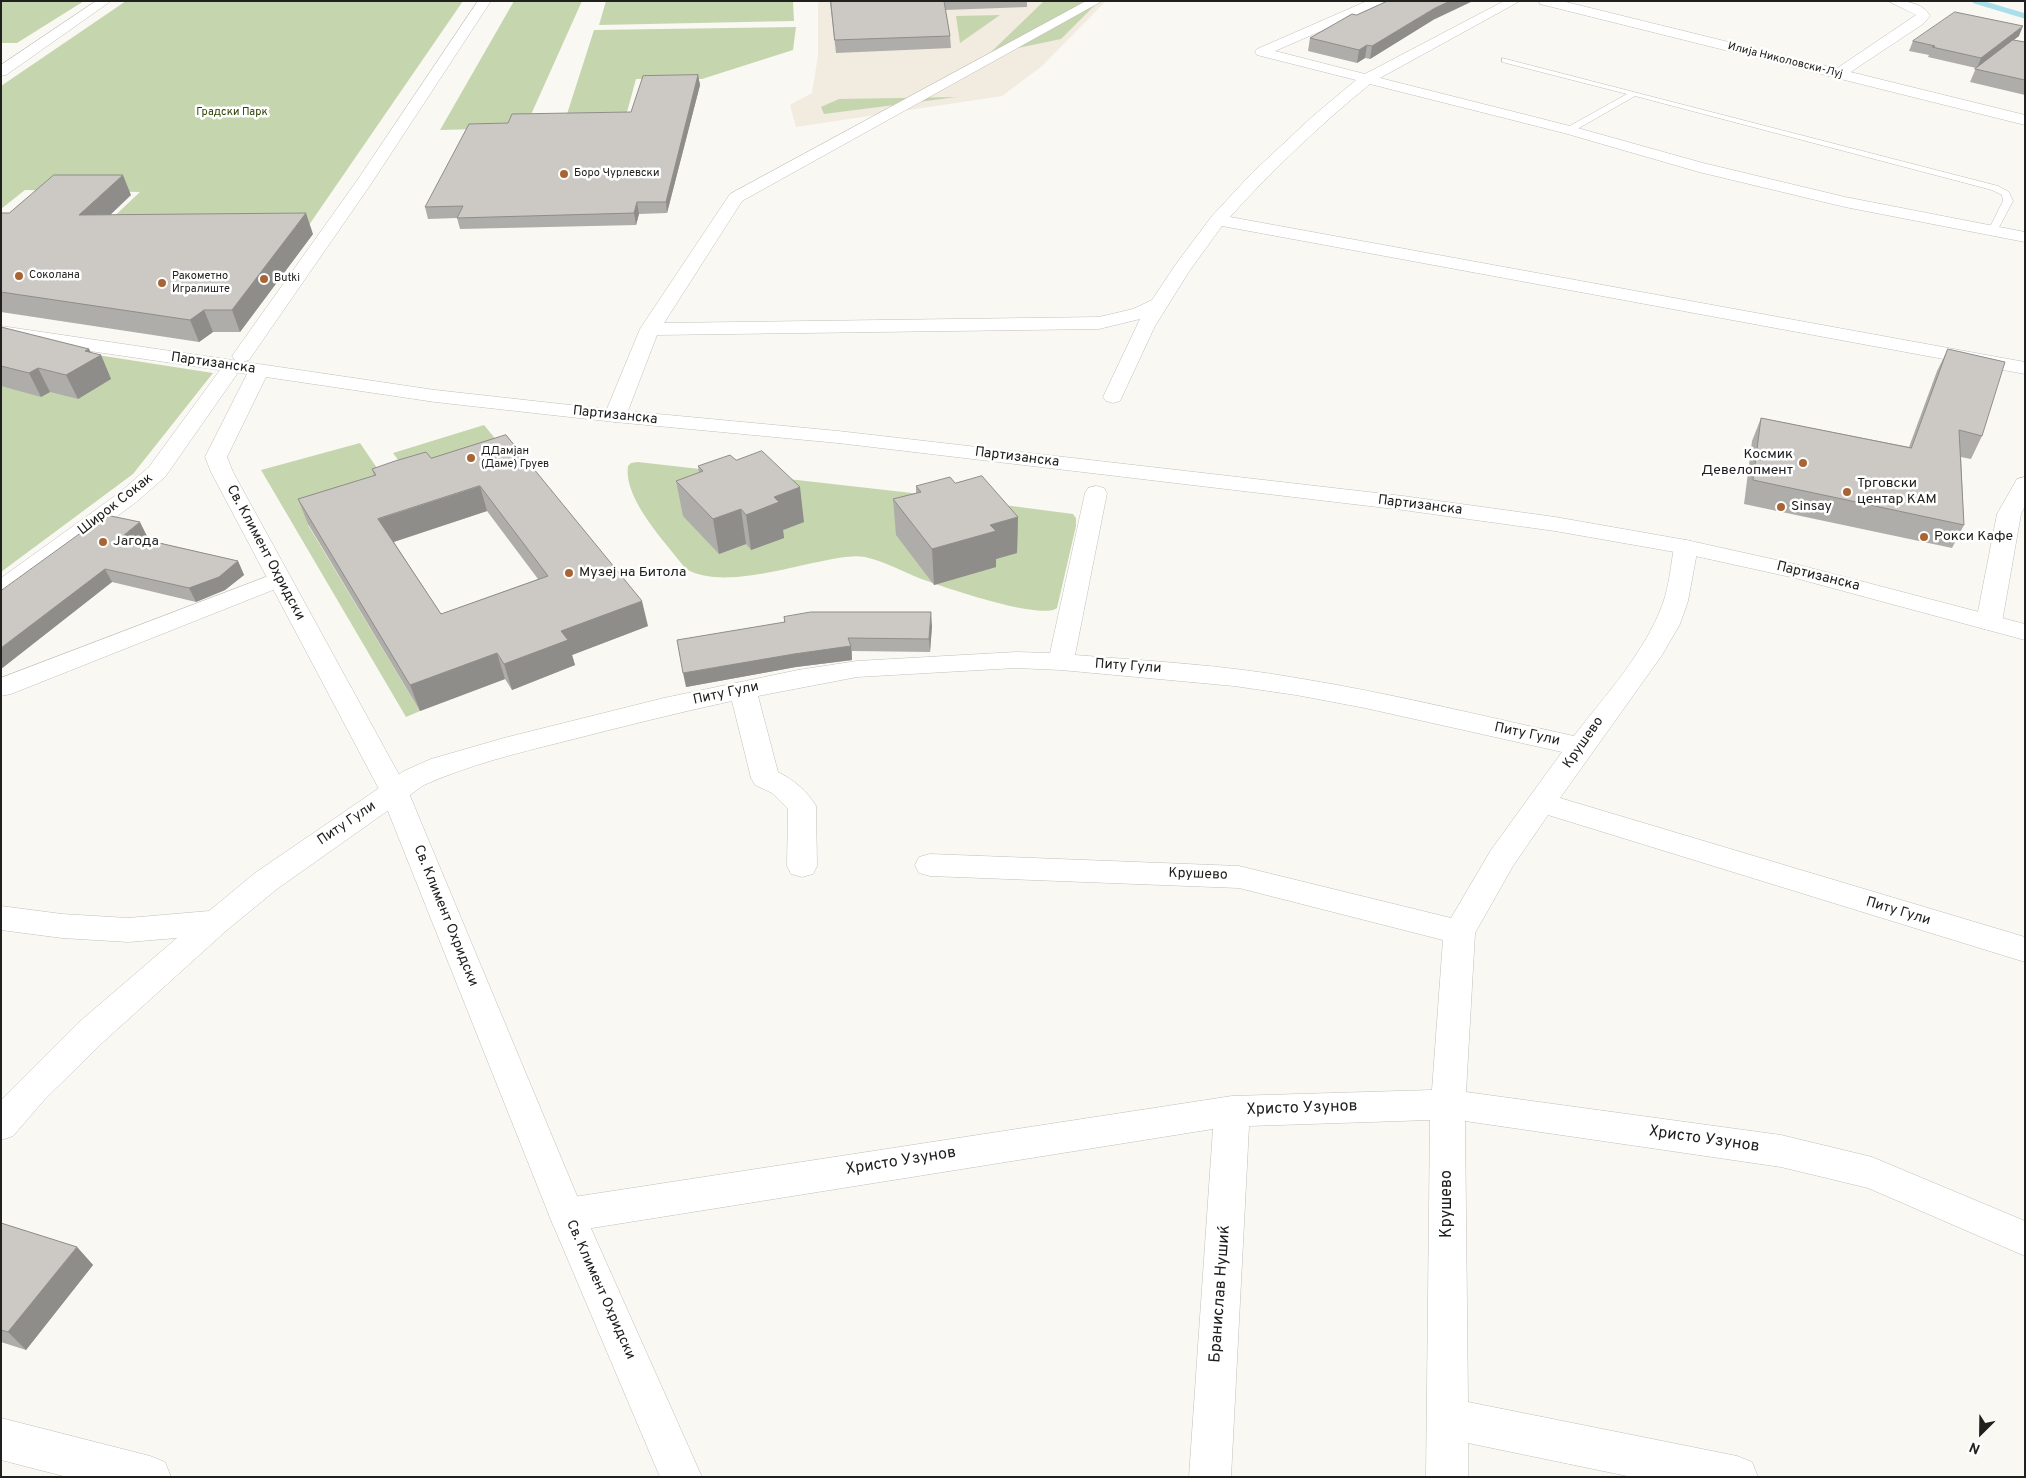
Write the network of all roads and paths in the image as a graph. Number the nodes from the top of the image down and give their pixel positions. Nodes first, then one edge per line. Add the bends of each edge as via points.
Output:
1 (106, 1) edge
2 (485, 1) edge
3 (1096, 1) edge
4 (1378, 1) edge
5 (1514, 1) edge
6 (1545, 1) edge
7 (1894, 1) edge
8 (1505, 60) dead end
9 (1, 72) edge
10 (1838, 74) junction
11 (1368, 78) junction
12 (1633, 94) junction
13 (2025, 120) edge
14 (1569, 130) junction
15 (1218, 220) junction
16 (1993, 231) junction
17 (2025, 237) edge
18 (1158, 304) junction
19 (650, 329) junction
20 (1, 332) edge
21 (250, 364) junction
22 (2025, 368) edge
23 (227, 374) dead end
24 (1113, 398) dead end
25 (615, 416) junction
26 (2025, 484) edge
27 (1096, 493) dead end
28 (1686, 547) junction
29 (279, 579) junction
30 (1, 590) edge
31 (1989, 622) junction
32 (2025, 632) edge
33 (1062, 662) junction
34 (2, 688) edge
35 (743, 691) junction
36 (1580, 747) junction
37 (394, 791) junction
38 (1543, 803) junction
39 (930, 865) dead end
40 (802, 866) dead end
41 (1, 918) edge
42 (216, 922) junction
43 (1460, 932) junction
44 (2025, 950) edge
45 (1448, 1104) junction
46 (1232, 1111) junction
47 (1, 1125) edge
48 (567, 1214) junction
49 (2025, 1239) edge
50 (1449, 1419) junction
51 (1, 1439) edge
52 (150, 1477) edge
53 (681, 1477) edge
54 (1210, 1477) edge
55 (1447, 1477) edge
56 (1737, 1477) edge

1 - 9 street
2 - 21 street via 363,184
3 - 19 street via 736,198
4 - 11 street via 1262,52
5 - 11 street
6 - 10 street, Илија Николовски-Луј
7 - 10 street via 1921,12 1923,16
8 - 12 lane
10 - 13 street, Илија Николовски-Луј
11 - 14 street
11 - 15 street via 1264,170
12 - 14 lane
12 - 16 lane via 1995,188 2006,194 2008,201
14 - 16 street via 1699,168 1845,202
15 - 18 street
15 - 22 street
16 - 17 street
18 - 19 street via 1140,313 1099,323
18 - 24 street via 1144,326
19 - 25 street
20 - 21 street, Партизанска
21 - 25 street, Партизанска via 435,396
21 - 29 street, Св. Климент Охридски via 216,457
23 - 30 street, Широк Сокак via 157,472 127,498
25 - 28 street, Партизанска via 838,437 1404,503 1555,524
26 - 31 street via 2009,514
27 - 33 street
28 - 31 street, Партизанска via 1798,572
28 - 36 street, Крушево via 1676,601 1667,624 1653,649
29 - 34 street
29 - 37 street, Св. Климент Охридски
31 - 32 street, Партизанска
33 - 35 street, Питу Гули via 1016,660 857,669
33 - 36 street, Питу Гули via 1216,675 1296,686
35 - 37 street, Питу Гули via 664,707 504,748 427,772
35 - 40 street via 765,778 782,786 802,806
36 - 38 street, Крушево
37 - 42 street, Питу Гули via 266,881
37 - 48 street, Св. Климент Охридски
38 - 43 street, Крушево via 1502,858
38 - 44 street, Питу Гули
39 - 43 street, Крушево via 1239,877
41 - 42 street via 128,930
42 - 47 street, Питу Гули via 90,1033
43 - 45 street, Крушево
45 - 46 street, Христо Узунов
45 - 49 street, Христо Узунов via 1790,1153 1872,1173
45 - 50 street, Крушево
46 - 48 street, Христо Узунов
46 - 54 street, Бранислав Нушиќ
48 - 53 street, Св. Климент Охридски
50 - 55 street, Крушево
50 - 56 street
51 - 52 street

